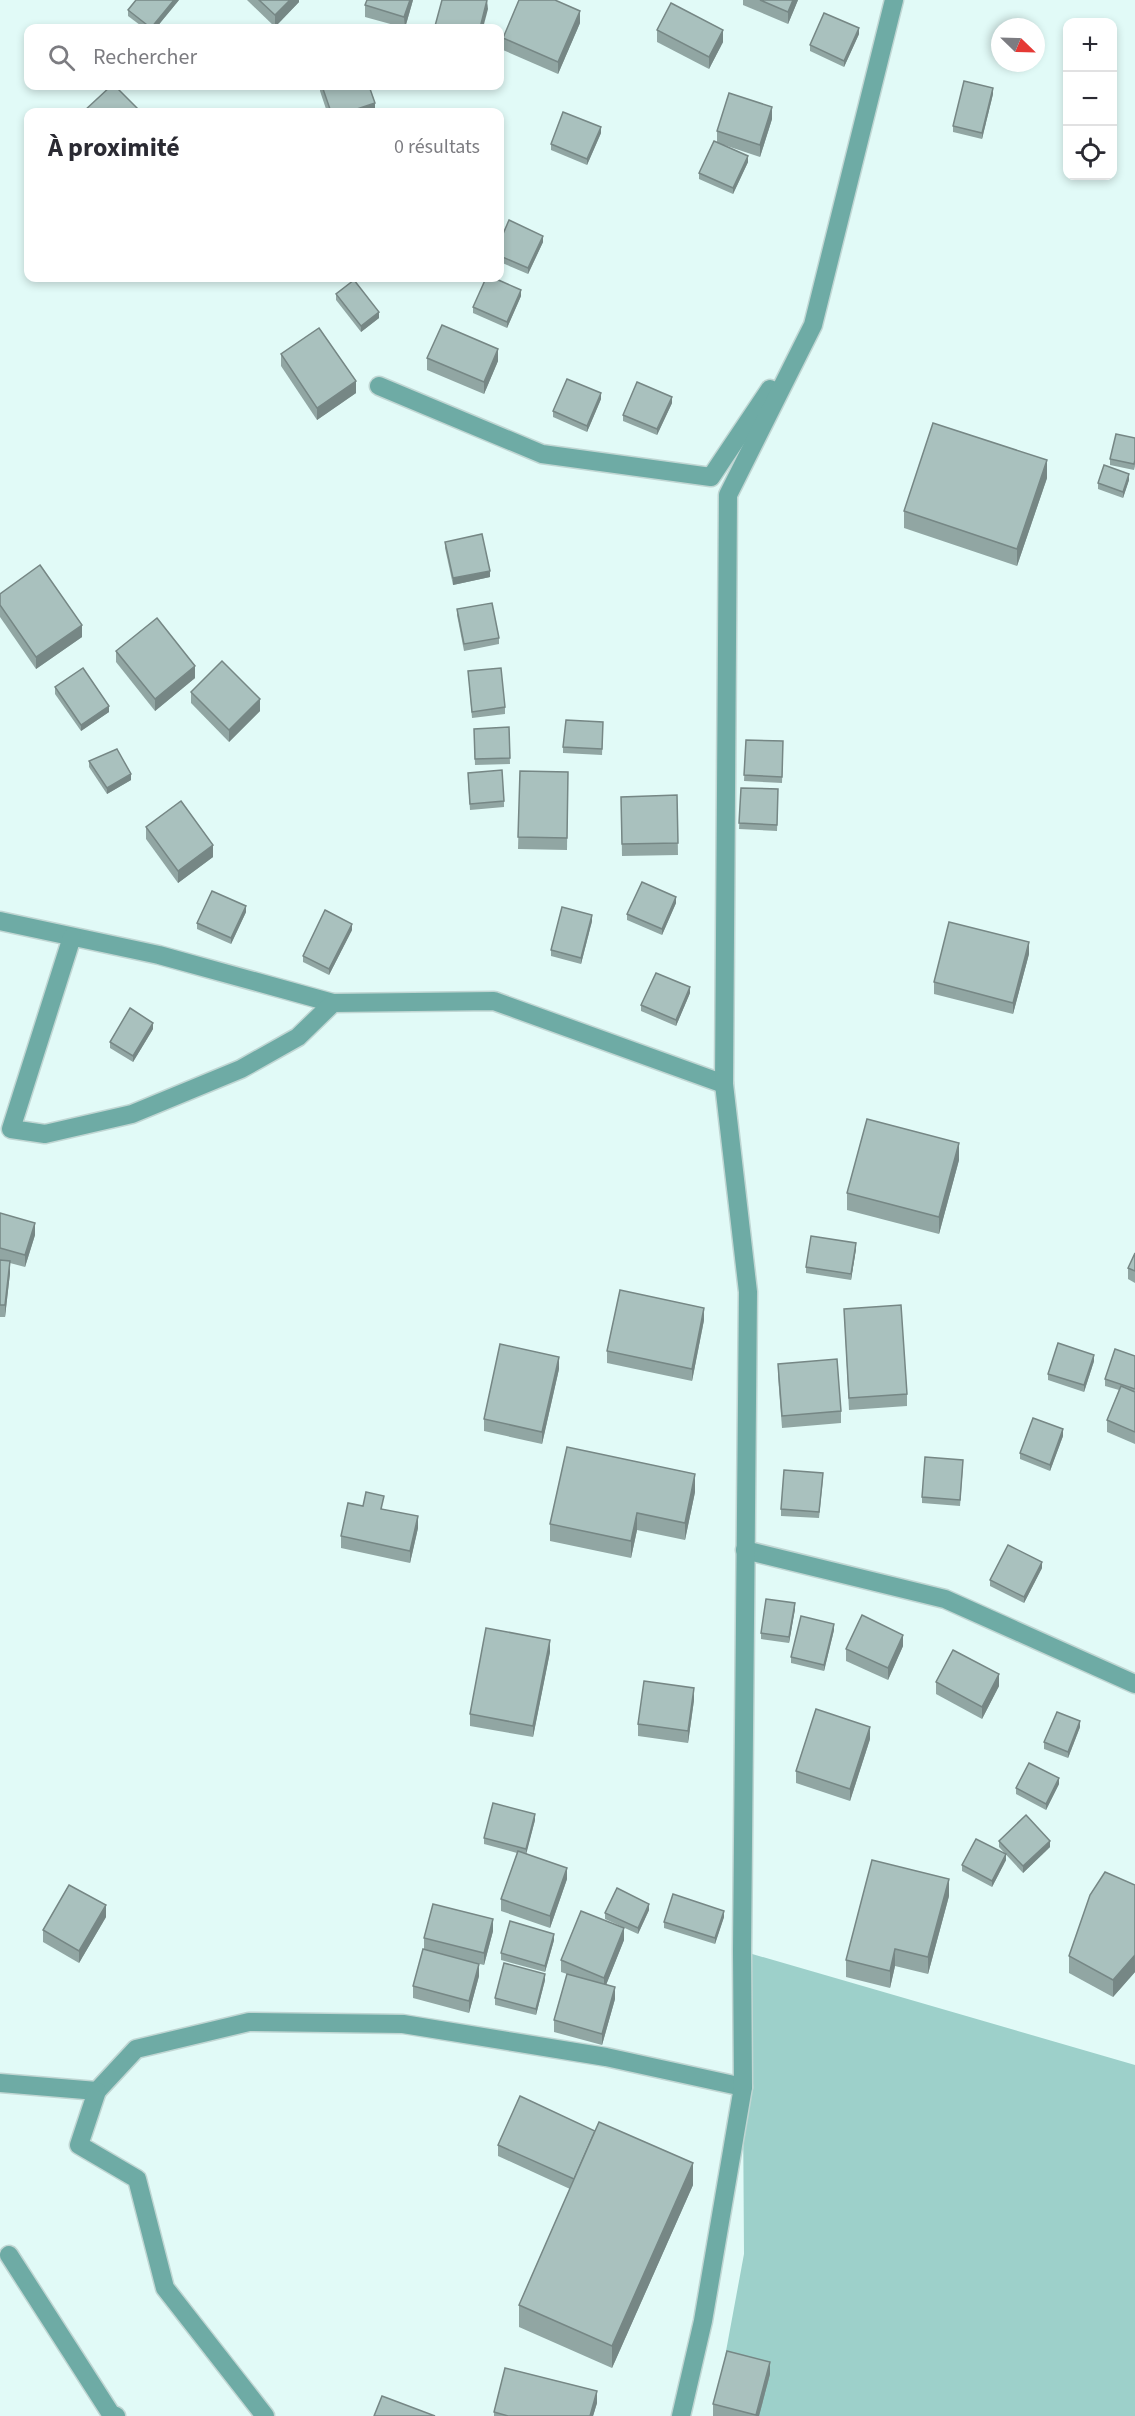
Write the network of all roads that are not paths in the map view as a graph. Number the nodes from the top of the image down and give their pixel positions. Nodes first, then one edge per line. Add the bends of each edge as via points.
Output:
1 (894, 0) edge
2 (813, 325) junction
3 (379, 386) dead end
4 (0, 921) edge
5 (72, 937) junction
6 (333, 1003) junction
7 (724, 1084) junction
8 (745, 1550) junction
9 (1135, 1684) edge
10 (0, 2083) edge
11 (743, 2086) junction
12 (97, 2091) junction
13 (9, 2255) dead end
14 (116, 2416) edge
15 (265, 2416) edge
16 (681, 2416) edge

1 - 2 street
2 - 3 street via 711,477 542,454
2 - 7 street via 728,495
4 - 5 street
5 - 6 street via 159,955
5 - 6 street via 11,1129 45,1134 132,1114 241,1069 298,1037
6 - 7 street via 494,1001
7 - 8 street via 748,1293
8 - 9 street via 945,1599
8 - 11 street
10 - 12 street
11 - 12 street via 606,2057 403,2024 249,2022 136,2049
11 - 16 street via 703,2321
12 - 15 street via 80,2145 137,2179 165,2288
13 - 14 street via 111,2414

